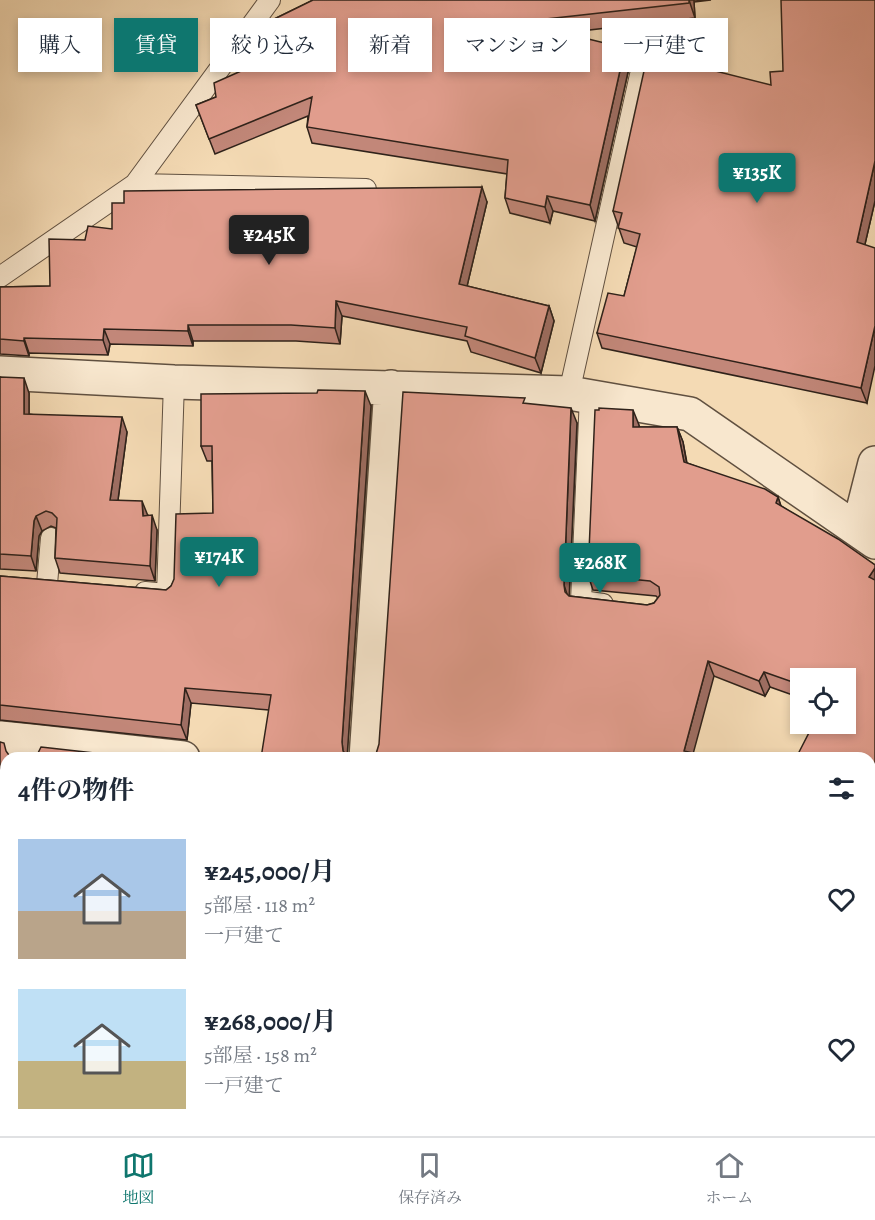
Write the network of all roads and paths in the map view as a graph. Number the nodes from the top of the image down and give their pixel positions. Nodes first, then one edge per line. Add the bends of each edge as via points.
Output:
1 (270, 0) edge
2 (640, 75) dead end
3 (135, 184) junction
4 (387, 190) edge
5 (0, 277) edge
6 (0, 373) edge
7 (174, 382) junction
8 (391, 387) junction
9 (579, 394) junction
10 (875, 463) edge
11 (866, 536) edge
12 (51, 538) dead end
13 (23, 582) edge
14 (47, 584) junction
15 (69, 586) edge
16 (123, 590) edge
17 (623, 605) edge
18 (19, 745) edge
19 (107, 752) edge
20 (366, 752) edge

1 - 3 lane
2 - 9 lane
3 - 4 lane
3 - 5 lane
6 - 7 street
7 - 8 street
7 - 16 lane via 167,594
8 - 9 street
8 - 20 street
9 - 11 street via 690,414
9 - 17 lane via 581,602
10 - 11 street
12 - 14 lane
13 - 14 lane
14 - 15 lane
18 - 19 street

